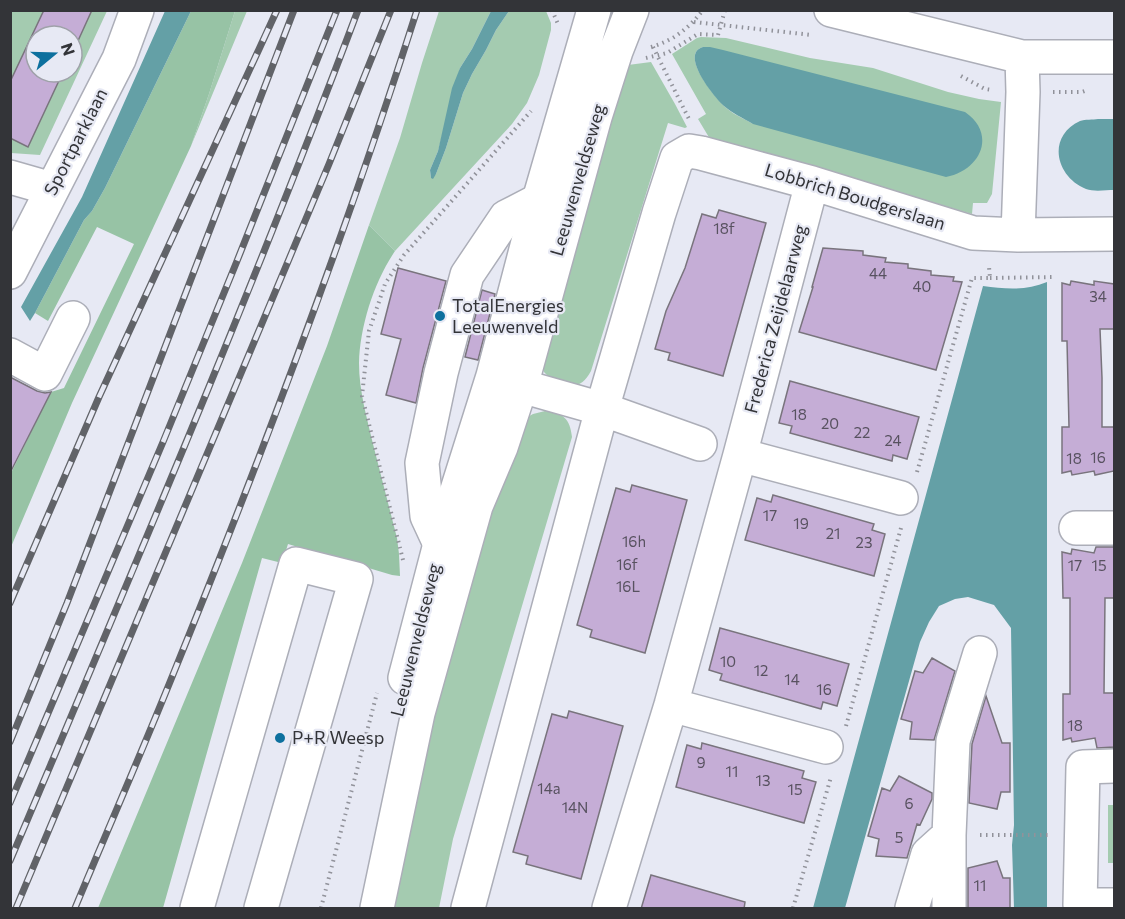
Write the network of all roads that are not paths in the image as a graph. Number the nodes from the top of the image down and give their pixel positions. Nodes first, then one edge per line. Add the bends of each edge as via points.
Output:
1 (136, 10) edge
2 (594, 10) edge
3 (632, 10) edge
4 (831, 10) edge
5 (1022, 57) junction
6 (1114, 57) edge
7 (10, 177) edge
8 (813, 183) junction
9 (51, 189) junction
10 (539, 200) junction
11 (1114, 234) edge
12 (1018, 235) junction
13 (10, 272) edge
14 (73, 318) dead end
15 (10, 355) edge
16 (507, 381) junction
17 (602, 409) junction
18 (700, 444) dead end
19 (740, 455) junction
20 (907, 499) road end
21 (1076, 528) dead end
22 (1114, 528) edge
23 (440, 544) junction
24 (980, 653) dead end
25 (671, 705) junction
26 (835, 749) road end
27 (1114, 766) edge
28 (949, 835) junction
29 (1114, 905) edge
30 (197, 909) edge
31 (261, 909) edge
32 (356, 909) edge
33 (377, 909) edge
34 (468, 909) edge
35 (609, 909) edge
36 (912, 909) edge
37 (949, 909) edge

1 - 9 street, Sportparklaan via 119,58
2 - 10 street, Leeuwenveldseweg
3 - 16 street, Leeuwenveldseweg
4 - 5 street
5 - 6 street
5 - 12 street
7 - 9 street
8 - 12 street, Lobbrich Boudgerslaan via 973,233
8 - 17 street, Lobbrich Boudgerslaan via 694,151 677,158
8 - 19 street, Frederica Zeijdelaarweg
9 - 13 street, Sportparklaan
10 - 16 street, Leeuwenveldseweg
10 - 23 street via 506,217 467,275 422,463 427,516
11 - 12 street, Lobbrich Boudgerslaan
14 - 15 street via 45,374
16 - 17 street
16 - 23 street, Leeuwenveldseweg
16 - 33 street, Leeuwenveldseweg via 501,447 476,506 418,713
17 - 18 street
17 - 34 street
19 - 20 street
19 - 25 street, Frederica Zeijdelaarweg
21 - 22 street
23 - 32 street, Leeuwenveldseweg via 410,659
24 - 28 street via 953,741
25 - 26 street
25 - 35 street, Frederica Zeijdelaarweg
27 - 29 street via 1083,766 1080,905
28 - 36 street via 928,854
28 - 37 street
30 - 31 street via 296,564 356,579

